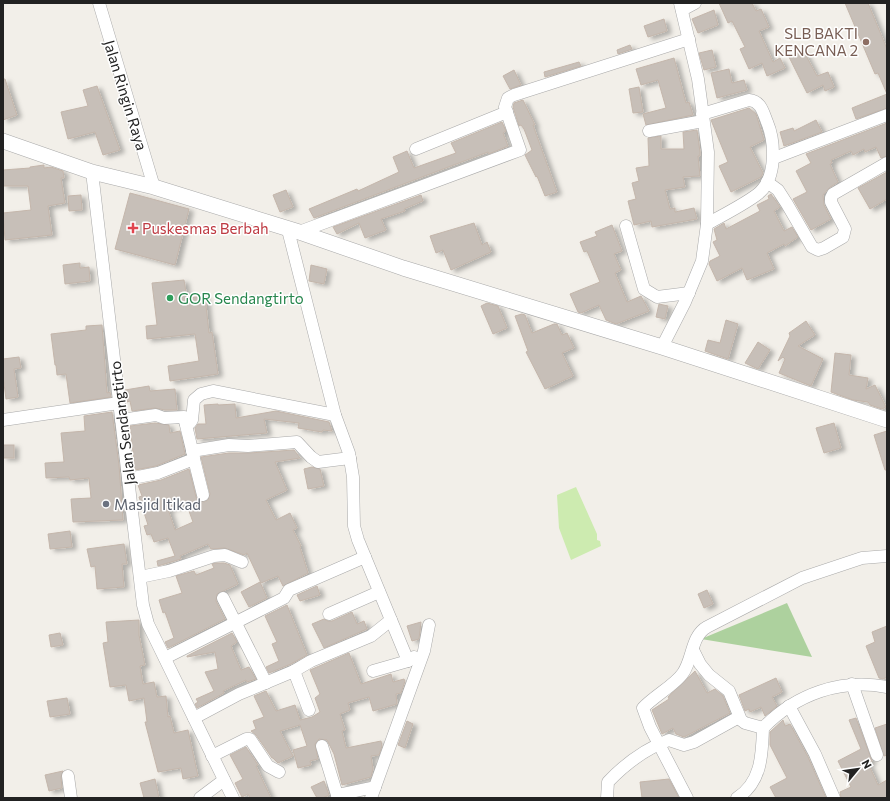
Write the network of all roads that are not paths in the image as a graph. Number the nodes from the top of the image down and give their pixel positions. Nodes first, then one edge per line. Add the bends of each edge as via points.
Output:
1 (98, 3) edge
2 (695, 3) edge
3 (681, 7) edge
4 (689, 39) junction
5 (507, 112) junction
6 (887, 115) edge
7 (703, 117) junction
8 (649, 131) dead end
9 (3, 141) edge
10 (416, 149) dead end
11 (774, 158) junction
12 (887, 163) edge
13 (92, 172) junction
14 (767, 182) junction
15 (154, 187) junction
16 (707, 224) junction
17 (626, 226) dead end
18 (294, 231) junction
19 (689, 293) junction
20 (662, 347) junction
21 (119, 403) junction
22 (334, 415) junction
23 (3, 420) edge
24 (121, 420) junction
25 (887, 420) edge
26 (186, 424) junction
27 (193, 455) junction
28 (350, 458) junction
29 (128, 479) junction
30 (202, 495) dead end
31 (887, 556) edge
32 (365, 557) junction
33 (242, 562) dead end
34 (140, 578) junction
35 (379, 592) junction
36 (223, 598) dead end
37 (329, 614) dead end
38 (391, 620) junction
39 (235, 622) junction
40 (429, 625) dead end
41 (693, 650) junction
42 (424, 651) junction
43 (165, 658) junction
44 (408, 661) junction
45 (294, 671) junction
46 (373, 671) dead end
47 (266, 683) junction
48 (852, 684) junction
49 (887, 687) edge
50 (789, 706) junction
51 (309, 710) dead end
52 (739, 717) junction
53 (194, 718) junction
54 (763, 728) junction
55 (659, 744) junction
56 (322, 746) dead end
57 (877, 755) dead end
58 (212, 756) junction
59 (279, 772) dead end
60 (68, 776) dead end
61 (224, 780) junction
62 (375, 787) junction
63 (338, 797) edge
64 (71, 798) edge
65 (200, 798) edge
66 (233, 798) edge
67 (371, 798) edge
68 (607, 798) edge
69 (687, 798) edge
70 (737, 798) edge
71 (834, 798) edge

1 - 15 street, Jalan Ringin Raya
2 - 3 street
3 - 4 street
4 - 5 street via 514,95 506,102
4 - 7 street
5 - 10 street
5 - 18 street via 520,150
6 - 11 street
7 - 8 street
7 - 11 street via 755,100 760,104 770,129
7 - 16 street via 708,152
9 - 13 street
11 - 14 street
12 - 14 street via 833,194 831,202 845,230 843,237 818,250 812,247 778,190
13 - 15 street
13 - 21 street, Jalan Sendangtirto
14 - 16 street via 760,192
15 - 18 street
16 - 19 street via 702,261
17 - 19 street via 644,289 657,297
18 - 20 street via 403,268
18 - 22 street
19 - 20 street
20 - 25 street
21 - 23 street
21 - 24 street, Jalan Sendangtirto
22 - 26 street via 213,392 201,394 194,400 192,420
22 - 28 street
24 - 26 street via 156,416 184,417
24 - 29 street, Jalan Sendangtirto
26 - 27 street
27 - 28 street via 229,445 297,442 318,462
27 - 29 street via 158,472
27 - 30 street
28 - 32 street via 354,526
29 - 34 street, Jalan Sendangtirto
31 - 41 street via 862,558 802,578 703,630 698,634
32 - 35 street
32 - 39 street via 289,590 284,598
33 - 34 street via 225,555 214,556
34 - 43 street, Jalan Sendangtirto via 148,624
35 - 37 street
35 - 38 street
36 - 39 street
38 - 44 street
38 - 45 street via 370,636
39 - 43 street
39 - 47 street
40 - 42 street
41 - 52 street via 709,675 729,691
41 - 55 street via 683,674 643,708
42 - 44 street
42 - 62 street
43 - 53 street, Jalan Sendangtirto
44 - 46 street
45 - 47 street
45 - 51 street
47 - 53 street
48 - 49 street
48 - 50 street via 821,690
48 - 57 street
50 - 54 street
50 - 71 street via 815,754
52 - 54 street via 745,723
52 - 55 street via 694,742 684,745 669,740
53 - 58 street, Jalan Sendangtirto
54 - 70 street via 761,767 746,793
55 - 68 street via 638,756 608,782
55 - 69 street
56 - 63 street
58 - 59 street via 246,739 250,740 268,766
58 - 61 street, Jalan Sendangtirto
60 - 64 street
61 - 65 street
61 - 66 street, Jalan Sendangtirto
62 - 63 street
62 - 67 street

